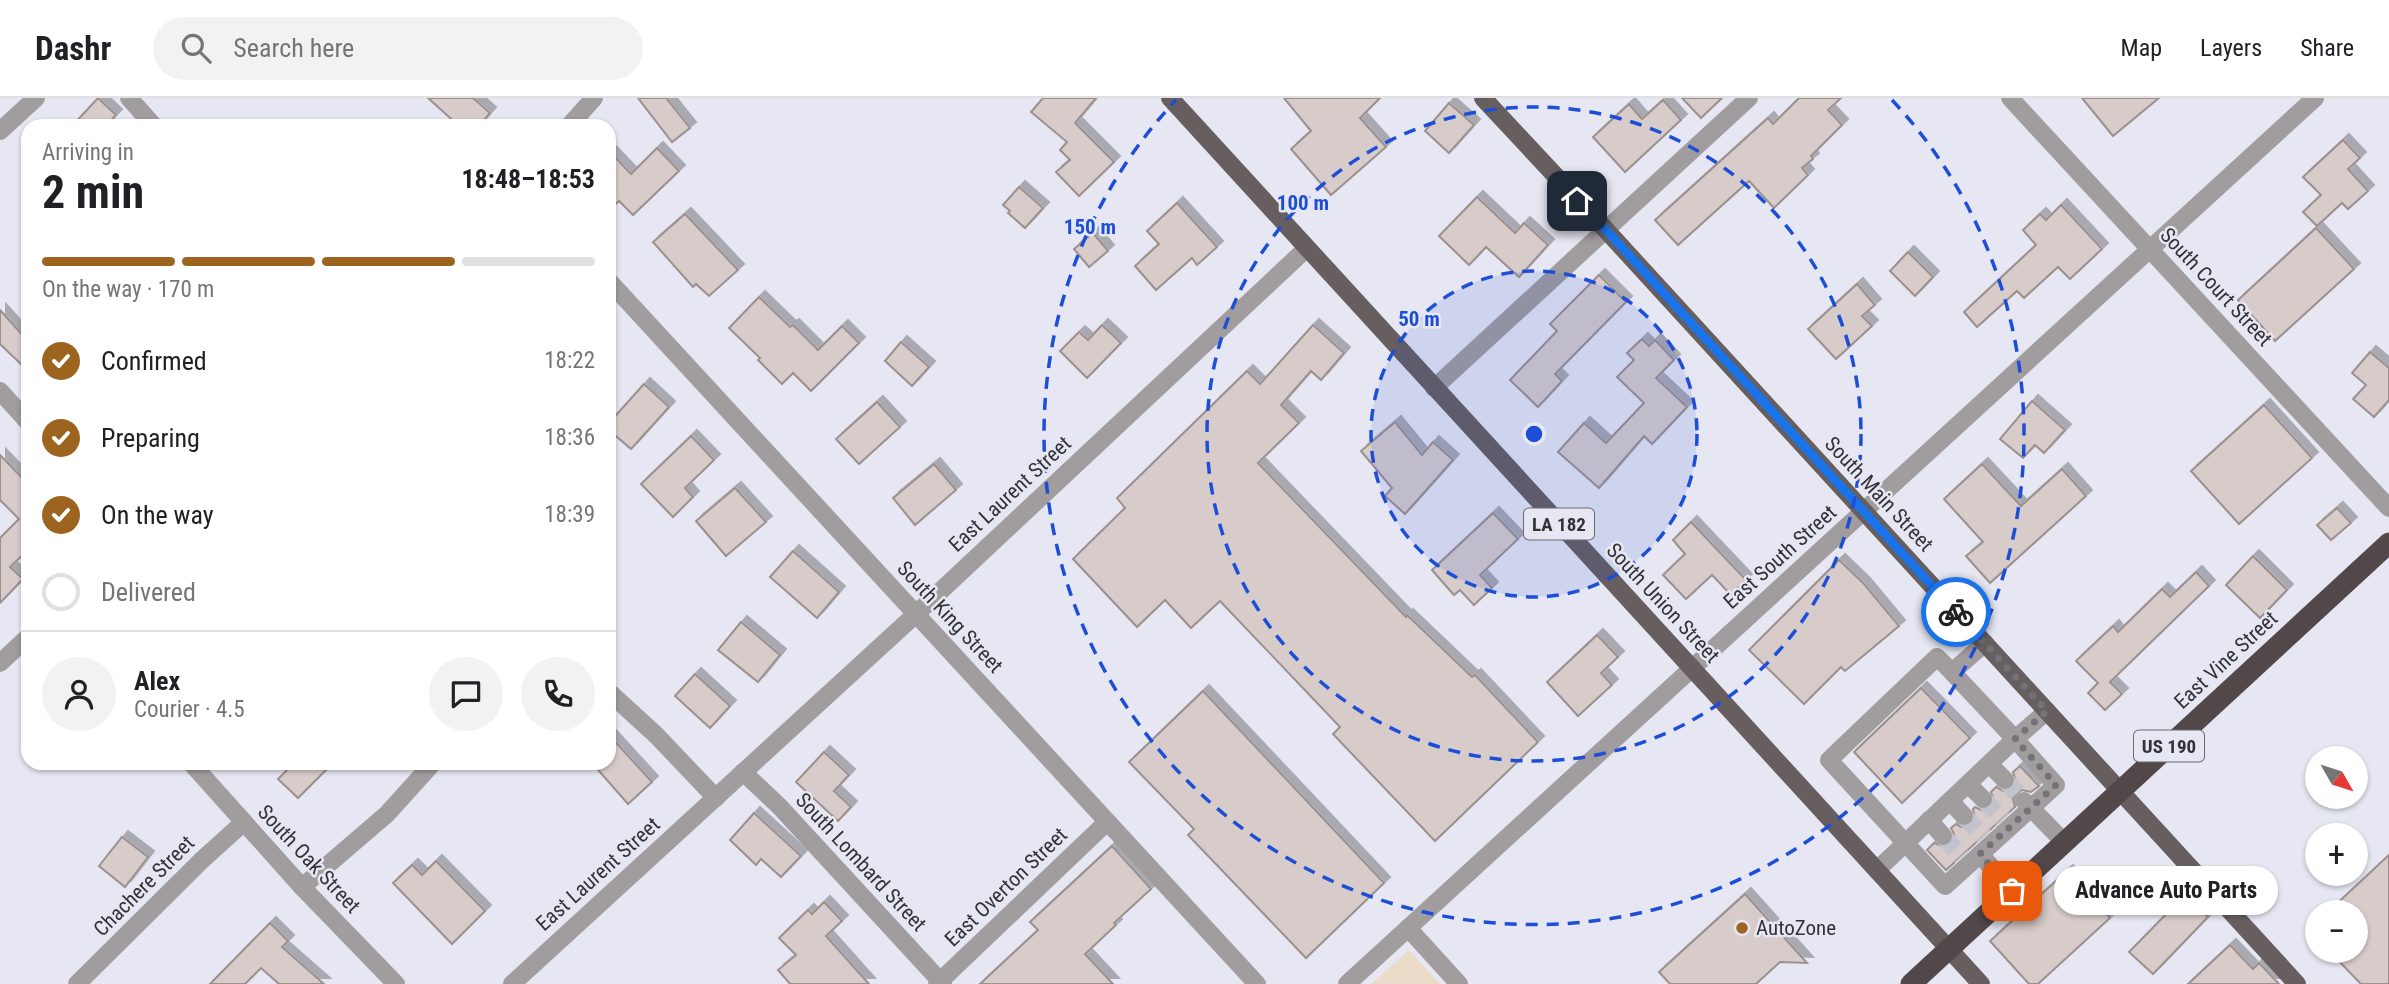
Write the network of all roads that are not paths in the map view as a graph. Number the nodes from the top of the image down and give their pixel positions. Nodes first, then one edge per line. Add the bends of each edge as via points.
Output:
1 (36, 98) edge
2 (129, 98) edge
3 (594, 98) edge
4 (1170, 98) edge
5 (1482, 98) edge
6 (1749, 98) edge
7 (2010, 98) edge
8 (2315, 98) edge
9 (148, 119) edge
10 (575, 119) edge
11 (0, 131) edge
12 (1606, 230) junction
13 (1307, 248) junction
14 (2150, 248) junction
15 (616, 289) edge
16 (1434, 388) junction
17 (0, 391) edge
18 (21, 414) edge
19 (2389, 508) edge
20 (1864, 512) junction
21 (2389, 543) edge
22 (916, 614) junction
23 (1985, 643) junction
24 (21, 644) edge
25 (0, 663) edge
26 (1692, 666) junction
27 (1952, 672) junction
28 (616, 699) edge
29 (2047, 711) junction
30 (2015, 739) junction
31 (1989, 764) junction
32 (197, 770) edge
33 (427, 770) edge
34 (743, 772) junction
35 (2005, 780) tunnel mouth
36 (1968, 784) junction
37 (2120, 791) junction
38 (716, 798) junction
39 (1983, 799) tunnel mouth
40 (1950, 801) junction
41 (2028, 804) junction
42 (1964, 816) tunnel mouth
43 (1929, 820) junction
44 (244, 822) junction
45 (1107, 822) junction
46 (1942, 836) tunnel mouth
47 (1906, 842) junction
48 (2064, 842) junction
49 (1977, 852) junction
50 (1877, 870) junction
51 (302, 887) junction
52 (2012, 891) junction
53 (1408, 928) junction
54 (1949, 949) junction
55 (940, 983) edge
56 (77, 984) edge
57 (396, 984) edge
58 (512, 984) edge
59 (1257, 984) edge
60 (1347, 984) edge
61 (1459, 984) edge
62 (1911, 984) edge
63 (1981, 984) edge
64 (2297, 984) edge

1 - 11 street
2 - 9 street
3 - 10 street
4 - 13 main road, South Union Street / LA 182
5 - 12 main road, South Main Street
6 - 12 street
7 - 14 street, South Court Street
8 - 14 street, East South Street
12 - 16 street
12 - 20 main road, South Main Street
13 - 16 main road, South Union Street / LA 182
13 - 22 street, East Laurent Street
14 - 19 street, South Court Street
14 - 20 street, East South Street
15 - 22 street, South King Street
16 - 26 main road, South Union Street / LA 182
17 - 18 street
20 - 23 main road, South Main Street
20 - 26 street, East South Street
21 - 37 highway, East Vine Street / US 190
22 - 34 street, East Laurent Street
22 - 45 street, South King Street
23 - 27 street
23 - 29 main road, South Main Street
24 - 25 street
26 - 50 main road, South Union Street / LA 182
26 - 53 street, East South Street
27 - 30 street
27 - 47 street via 1937,657 1829,760
28 - 38 street
29 - 30 street
29 - 37 main road, South Main Street
30 - 31 street
30 - 41 street via 2056,785
31 - 35 street
31 - 36 street
32 - 44 street, South Oak Street
33 - 51 street via 387,814
34 - 38 street, East Laurent Street
34 - 55 street, South Lombard Street
36 - 39 street
36 - 40 street
37 - 48 highway, East Vine Street / US 190
37 - 64 main road, South Main Street
38 - 58 street, East Laurent Street
40 - 42 street
40 - 43 street
41 - 48 street
41 - 49 street
43 - 46 street
43 - 47 street
44 - 51 street, South Oak Street
44 - 56 street, Chachere Street
45 - 55 street, East Overton Street
45 - 59 street, South King Street
47 - 49 street via 1945,886
47 - 50 street
48 - 52 highway, East Vine Street / US 190
49 - 52 street
50 - 54 main road, South Union Street / LA 182
51 - 57 street, South Oak Street
52 - 54 highway, East Vine Street / US 190
53 - 60 street, East South Street
53 - 61 street
54 - 62 highway, East Vine Street / US 190
54 - 63 main road, South Union Street / LA 182

